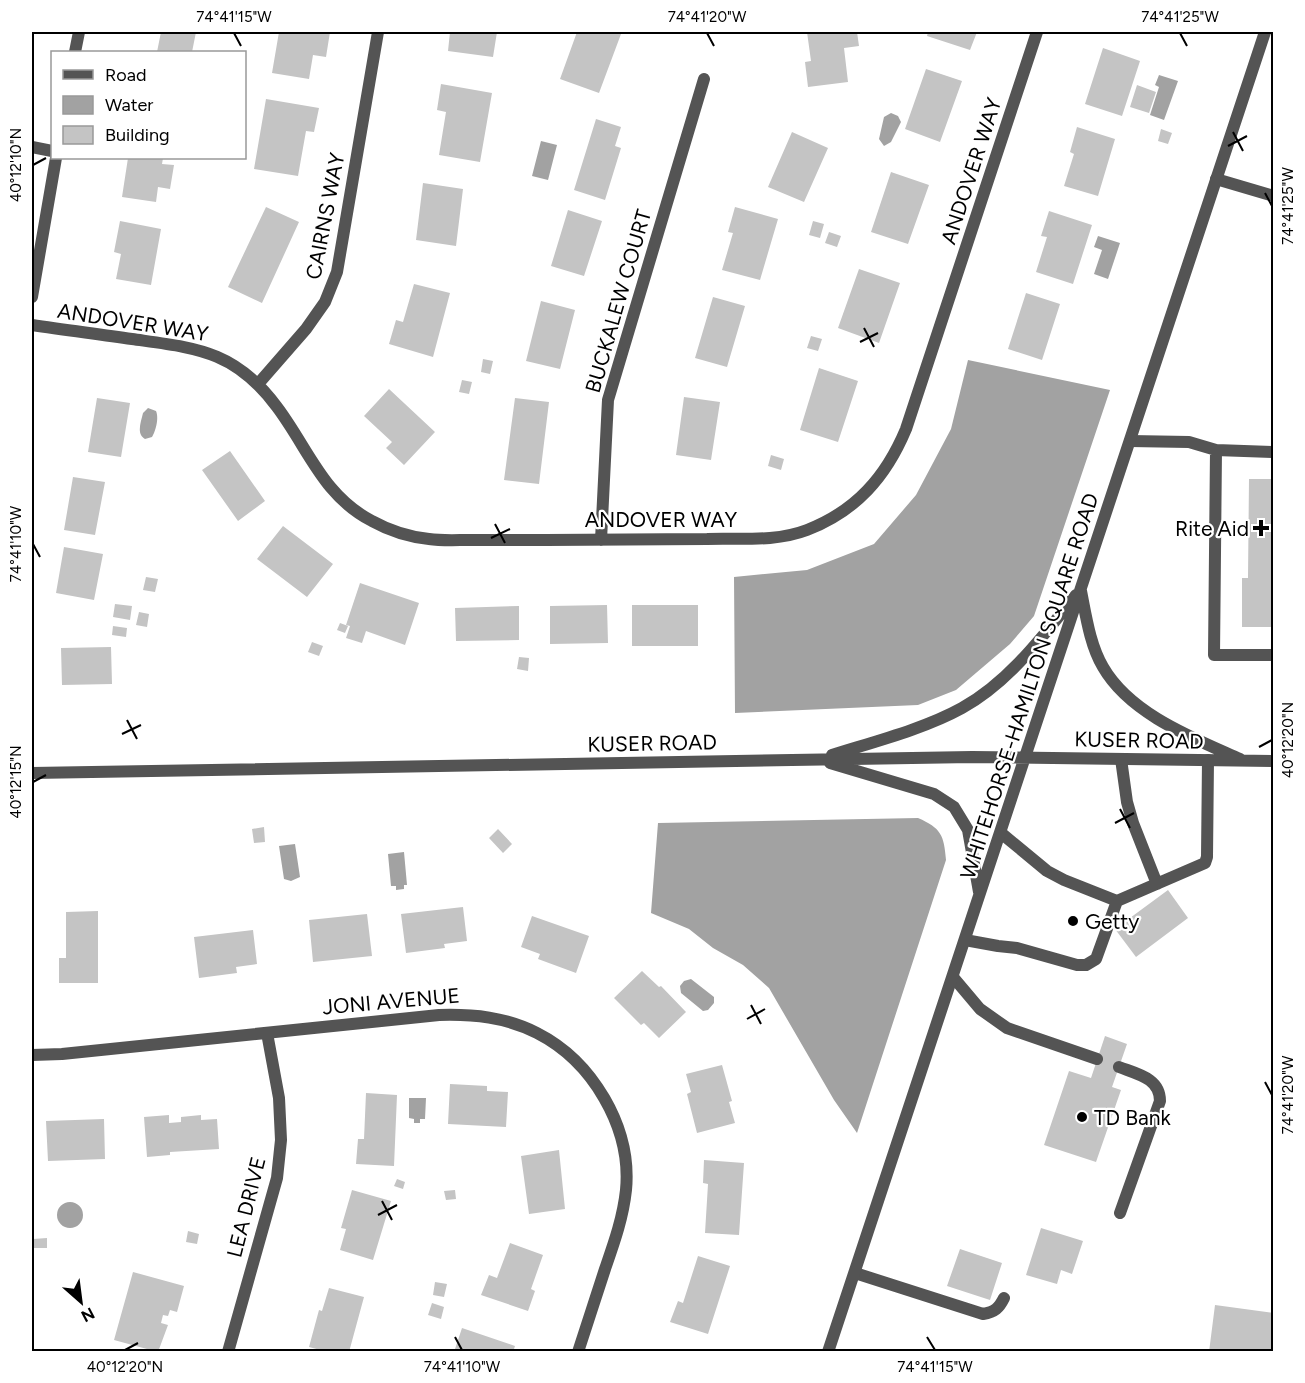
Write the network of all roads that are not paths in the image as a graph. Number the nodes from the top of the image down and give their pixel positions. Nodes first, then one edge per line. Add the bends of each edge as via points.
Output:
1 (79, 32) edge
2 (378, 32) edge
3 (1037, 32) edge
4 (1265, 32) edge
5 (75, 51) edge
6 (704, 79) dead end
7 (32, 147) edge
8 (51, 151) edge
9 (56, 159) edge
10 (1216, 179) junction
11 (1274, 196) edge
12 (32, 297) edge
13 (32, 325) edge
14 (258, 384) junction
15 (1130, 441) junction
16 (1216, 450) junction
17 (1274, 452) edge
18 (601, 540) junction
19 (1081, 590) junction
20 (1274, 655) edge
21 (1026, 758) junction
22 (817, 759) junction
23 (1121, 759) junction
24 (1208, 760) junction
25 (1244, 761) junction
26 (1274, 761) edge
27 (32, 773) edge
28 (1001, 833) junction
29 (1156, 884) junction
30 (980, 895) junction
31 (1117, 901) junction
32 (965, 940) junction
33 (953, 978) junction
34 (267, 1033) junction
35 (32, 1055) edge
36 (1097, 1059) dead end
37 (1119, 1067) dead end
38 (1120, 1213) dead end
39 (855, 1273) junction
40 (1004, 1298) dead end
41 (228, 1352) edge
42 (578, 1352) edge
43 (828, 1352) edge

1 - 5 street
2 - 14 street, CAIRNS WAY via 337,272 325,302 306,329
3 - 18 street, ANDOVER WAY via 906,429 880,477 857,502 806,531 775,538
4 - 10 street, WHITEHORSE-HAMILTON SQUARE ROAD
6 - 18 street, BUCKALEW COURT via 608,400
7 - 8 street
9 - 12 street
10 - 11 street
10 - 15 street, WHITEHORSE-HAMILTON SQUARE ROAD
13 - 14 street, ANDOVER WAY via 192,347 242,370
14 - 18 street, ANDOVER WAY via 278,408 323,480 346,504 371,521 402,534 431,540
15 - 16 street via 1189,442
15 - 19 street, WHITEHORSE-HAMILTON SQUARE ROAD
16 - 17 street
16 - 20 street via 1215,655
19 - 21 street, WHITEHORSE-HAMILTON SQUARE ROAD
19 - 22 street via 1000,681 962,708 908,731
19 - 25 street via 1102,666 1119,690 1145,711
21 - 22 street, KUSER ROAD
21 - 23 street, KUSER ROAD
21 - 28 street, WHITEHORSE-HAMILTON SQUARE ROAD
22 - 27 street, KUSER ROAD
22 - 30 street via 934,794 954,807 968,830
23 - 24 street, KUSER ROAD
23 - 29 street via 1126,802
24 - 25 street, KUSER ROAD
24 - 29 street via 1205,863
25 - 26 street, KUSER ROAD
28 - 30 street, WHITEHORSE-HAMILTON SQUARE ROAD
28 - 31 street via 1047,871
29 - 31 street
30 - 32 street, WHITEHORSE-HAMILTON SQUARE ROAD
31 - 32 street via 1096,959 1086,965
32 - 33 street, WHITEHORSE-HAMILTON SQUARE ROAD
33 - 36 street via 980,1009 1007,1028
33 - 39 street, WHITEHORSE-HAMILTON SQUARE ROAD
34 - 35 street, JONI AVENUE
34 - 41 street, LEA DRIVE via 279,1098 278,1168
34 - 42 street, JONI AVENUE via 472,1014 536,1032 584,1070 603,1095 616,1125 624,1156 626,1188 622,1220
37 - 38 street via 1148,1078 1160,1092
39 - 40 street via 983,1314 993,1312
39 - 43 street, WHITEHORSE-HAMILTON SQUARE ROAD

